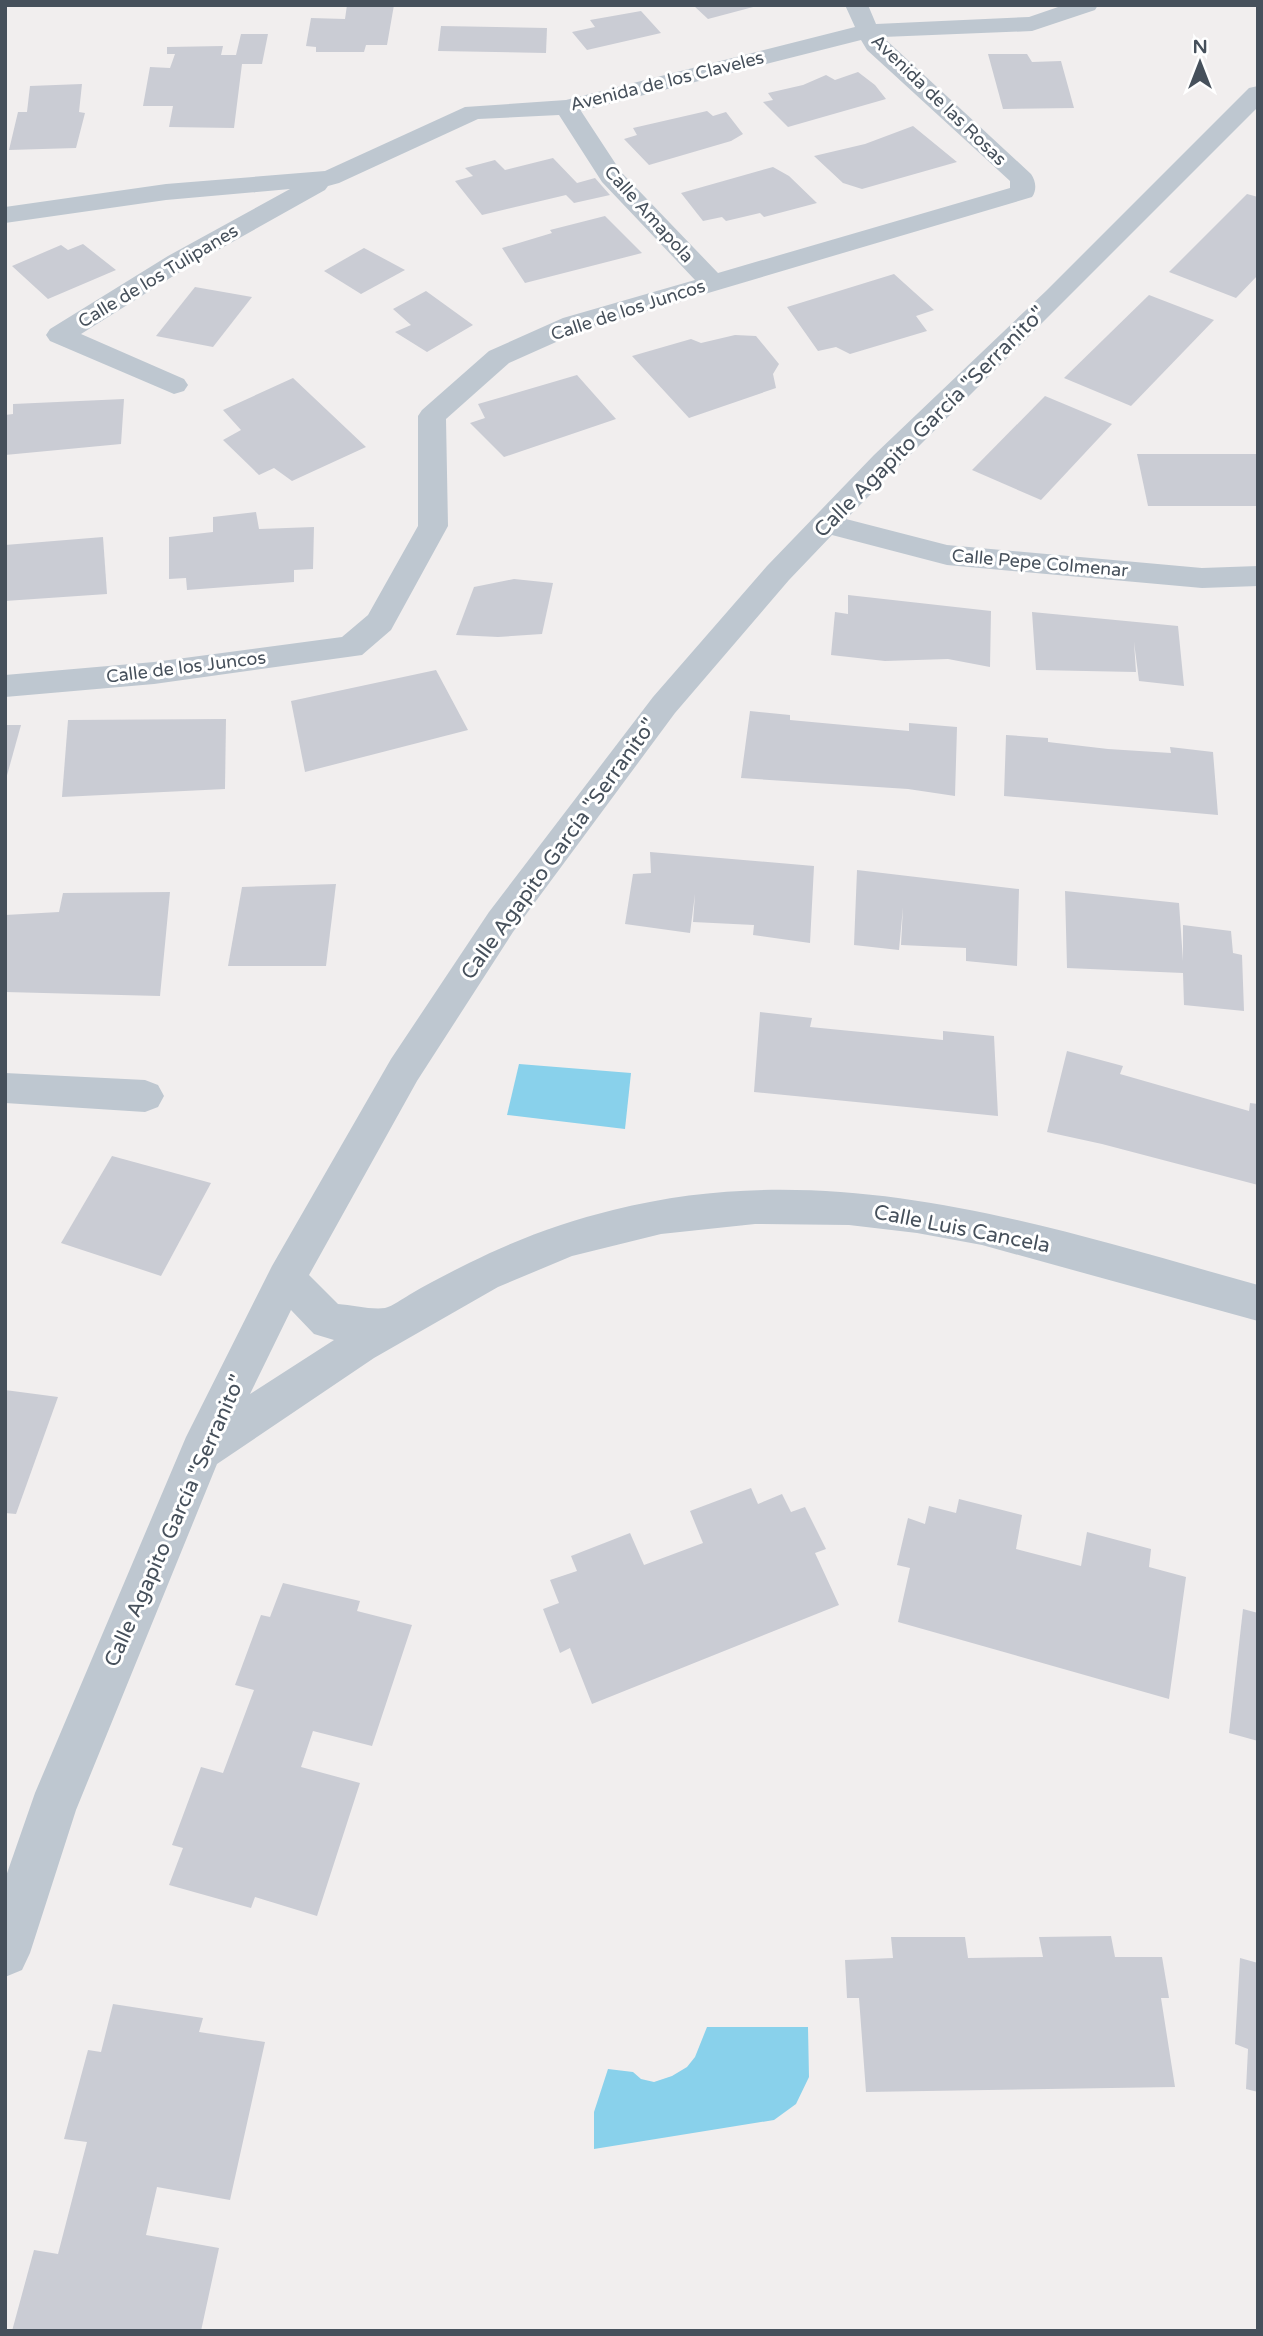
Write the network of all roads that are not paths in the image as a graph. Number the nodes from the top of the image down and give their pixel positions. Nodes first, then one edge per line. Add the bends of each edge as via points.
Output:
1 (856, 5) edge
2 (1087, 5) edge
3 (867, 31) junction
4 (1258, 93) edge
5 (566, 107) junction
6 (330, 178) junction
7 (1023, 192) joint
8 (5, 215) edge
9 (713, 283) junction
10 (174, 385) dead end
11 (827, 524) junction
12 (1258, 576) edge
13 (5, 686) edge
14 (5, 1088) edge
15 (145, 1096) dead end
16 (286, 1278) junction
17 (1258, 1303) edge
18 (388, 1326) junction
19 (201, 1451) junction
20 (5, 1953) edge

1 - 3 street, Avenida de las Rosas
2 - 3 street, Avenida de los Claveles via 1032,24
3 - 5 street, Avenida de los Claveles
3 - 7 street, Avenida de las Rosas via 875,45 1022,179
4 - 11 street, Calle Agapito García "Serranito" via 884,462
5 - 6 street, Avenida de los Claveles via 474,112
5 - 9 street, Calle Amapola via 611,177
6 - 8 street, Avenida de los Claveles via 166,192
6 - 10 street, Calle de los Tulipanes via 177,262 60,335
7 - 9 street, Calle de los Juncos
9 - 13 street, Calle de los Juncos via 573,324 499,357 432,416 433,526 380,622 351,647 154,673
11 - 12 street, Calle Pepe Colmenar via 947,555 1202,578
11 - 16 street, Calle Agapito García "Serranito" via 778,573 664,705 501,922 404,1070
14 - 15 street
16 - 18 street via 328,1321
16 - 19 street, Calle Agapito García "Serranito"
17 - 18 street, Calle Luis Cancela via 1002,1233 895,1213 800,1208 698,1212 614,1226 527,1255
18 - 19 street, Calle Luis Cancela
19 - 20 street, Calle Agapito García "Serranito" via 52,1810

